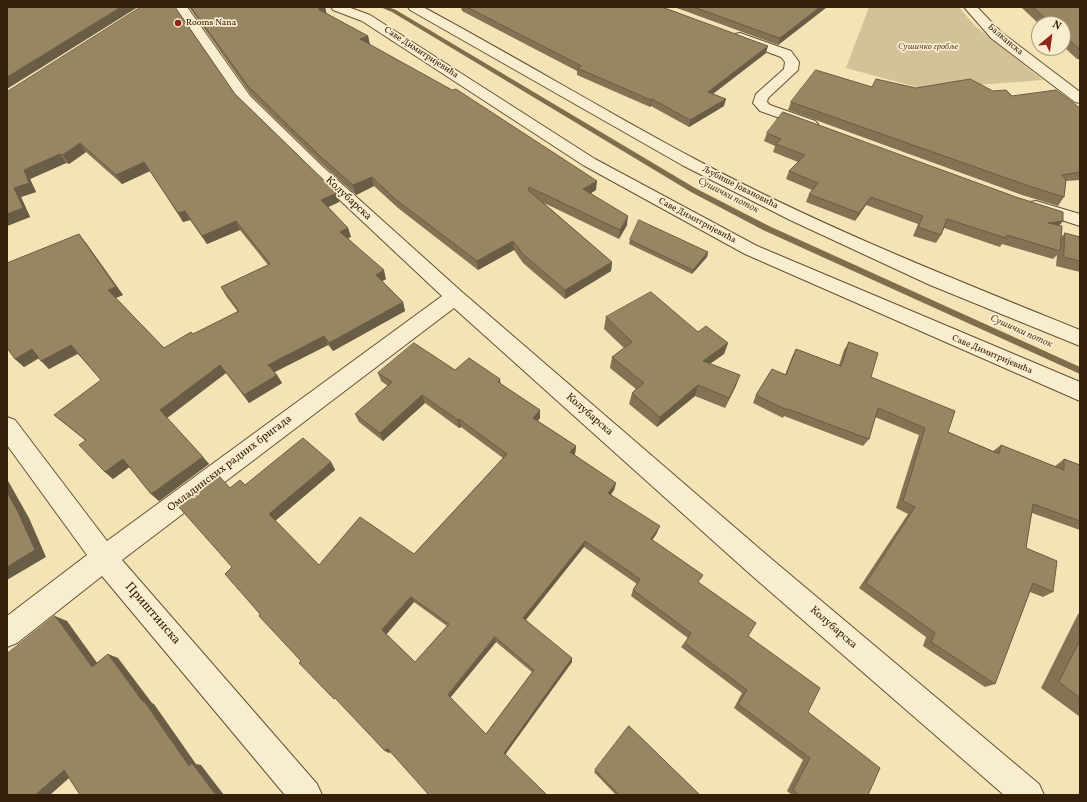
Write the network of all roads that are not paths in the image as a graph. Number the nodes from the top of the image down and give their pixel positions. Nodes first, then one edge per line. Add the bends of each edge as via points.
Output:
1 (181, 7) edge
2 (337, 7) edge
3 (414, 7) edge
4 (970, 7) edge
5 (726, 32) edge
6 (1080, 99) edge
7 (823, 129) edge
8 (1024, 202) edge
9 (1080, 220) edge
10 (454, 297) junction
11 (1080, 338) edge
12 (1080, 392) edge
13 (7, 427) edge
14 (104, 558) junction
15 (7, 633) edge
16 (306, 795) edge
17 (1028, 795) edge

1 - 10 street, Колубарска via 245,99 317,170
2 - 12 street, Саве Димитријевића via 366,18 589,162 751,250
3 - 11 street, Љубише Јовановића via 688,162 782,209 937,280
4 - 6 street, Балканска via 996,35
5 - 7 street via 786,54 792,62 791,70 760,97 760,103 765,108
8 - 9 street
10 - 14 street, Омладинских радних бригада
10 - 17 street, Колубарска via 759,565
13 - 14 street, Приштинска
14 - 15 street, Омладинских радних бригада
14 - 16 street, Приштинска

